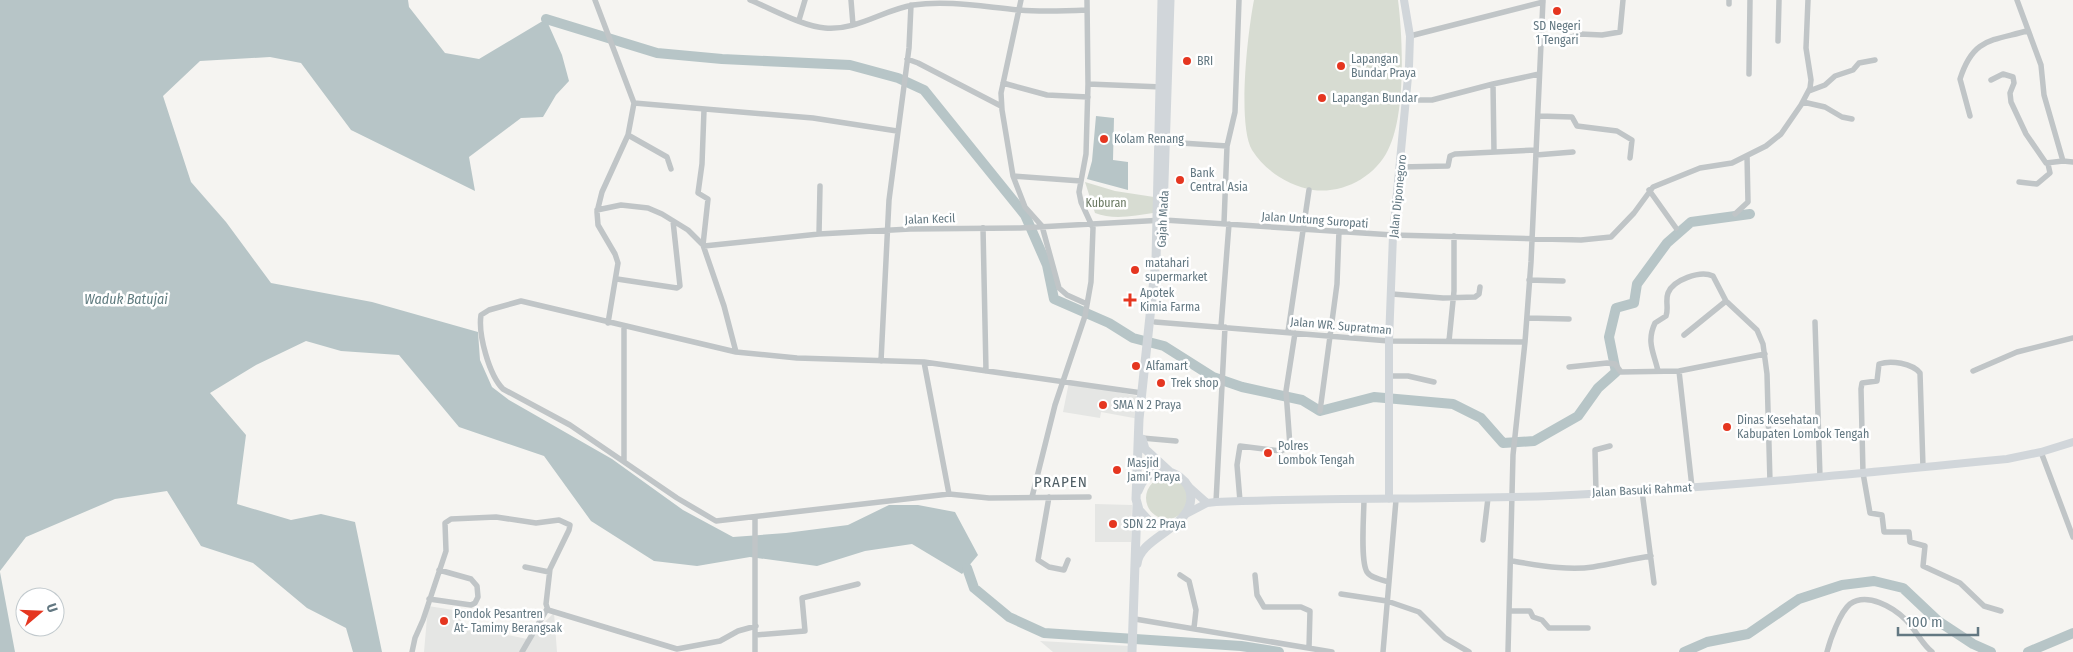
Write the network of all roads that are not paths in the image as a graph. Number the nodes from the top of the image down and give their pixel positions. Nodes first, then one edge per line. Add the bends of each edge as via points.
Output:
1 (595, 0) edge
2 (750, 0) edge
3 (805, 0) edge
4 (851, 0) edge
5 (1021, 0) edge
6 (1087, 0) edge
7 (1162, 0) edge
8 (1170, 0) edge
9 (1238, 0) edge
10 (1404, 0) edge
11 (1623, 0) edge
12 (1750, 0) edge
13 (1778, 0) edge
14 (1808, 0) edge
15 (2017, 0) edge
16 (1543, 1) edge
17 (986, 3) edge
18 (911, 5) junction
19 (1019, 10) junction
20 (1087, 10) junction
21 (799, 20) junction
22 (853, 25) junction
23 (2027, 31) junction
24 (1410, 36) junction
25 (1540, 41) junction
26 (1778, 41) dead end
27 (907, 59) junction
28 (1875, 60) dead end
29 (1539, 74) junction
30 (1749, 74) dead end
31 (1991, 80) dead end
32 (1003, 83) junction
33 (1088, 84) junction
34 (1493, 84) junction
35 (1163, 87) junction
36 (1808, 91) junction
37 (1088, 97) junction
38 (1406, 100) junction
39 (1803, 102) junction
40 (634, 103) junction
41 (1001, 106) junction
42 (704, 110) junction
43 (1539, 116) junction
44 (1970, 116) dead end
45 (1852, 119) dead end
46 (897, 130) junction
47 (628, 135) junction
48 (1166, 142) junction
49 (1227, 146) junction
50 (1494, 152) junction
51 (1536, 152) junction
52 (1573, 152) dead end
53 (1748, 156) junction
54 (1630, 158) dead end
55 (2063, 161) junction
56 (2073, 162) edge
57 (2048, 164) junction
58 (1400, 167) junction
59 (671, 169) dead end
60 (1013, 176) junction
61 (1081, 181) junction
62 (2020, 182) dead end
63 (820, 186) dead end
64 (1309, 190) dead end
65 (1649, 190) junction
66 (597, 210) junction
67 (1735, 214) dead end
68 (1160, 220) junction
69 (673, 221) junction
70 (1091, 224) junction
71 (1226, 224) junction
72 (1039, 227) junction
73 (983, 228) junction
74 (1676, 228) dead end
75 (887, 230) junction
76 (1304, 230) junction
77 (1339, 231) junction
78 (820, 234) junction
79 (1393, 234) junction
80 (1454, 236) junction
81 (1531, 238) junction
82 (704, 245) junction
83 (616, 279) junction
84 (1529, 280) junction
85 (1563, 281) dead end
86 (1480, 287) dead end
87 (1392, 294) junction
88 (1454, 298) junction
89 (1726, 302) junction
90 (1086, 306) junction
91 (1527, 318) junction
92 (1569, 319) dead end
93 (608, 322) junction
94 (1155, 322) junction
95 (1816, 322) dead end
96 (624, 326) junction
97 (1223, 327) junction
98 (1152, 332) junction
99 (1291, 332) junction
100 (1330, 336) junction
101 (1684, 336) dead end
102 (2073, 338) edge
103 (1389, 341) junction
104 (1449, 341) junction
105 (1525, 342) junction
106 (1150, 348) junction
107 (736, 352) junction
108 (1765, 354) junction
109 (881, 361) junction
110 (924, 362) junction
111 (1569, 367) dead end
112 (986, 371) junction
113 (1658, 371) junction
114 (1679, 371) junction
115 (1973, 371) dead end
116 (1390, 376) junction
117 (1063, 380) junction
118 (1434, 382) dead end
119 (1142, 393) junction
120 (1320, 411) dead end
121 (1142, 438) junction
122 (1176, 441) dead end
123 (2073, 442) edge
124 (1610, 446) dead end
125 (2041, 452) junction
126 (624, 460) junction
127 (1922, 467) junction
128 (1170, 472) junction
129 (1863, 473) junction
130 (1820, 477) junction
131 (1770, 482) junction
132 (1188, 486) junction
133 (1692, 487) junction
134 (1642, 491) junction
135 (1138, 492) junction
136 (1596, 493) junction
137 (949, 494) junction
138 (1032, 497) junction
139 (1049, 497) junction
140 (1089, 497) dead end
141 (1511, 497) junction
142 (1488, 498) junction
143 (1364, 499) junction
144 (1392, 499) junction
145 (1240, 501) junction
146 (1207, 502) junction
147 (1216, 502) junction
148 (1137, 504) junction
149 (1186, 514) junction
150 (755, 517) junction
151 (1174, 525) junction
152 (2073, 538) edge
153 (1483, 540) dead end
154 (1651, 556) junction
155 (1068, 560) dead end
156 (1512, 561) junction
157 (525, 567) dead end
158 (439, 570) junction
159 (549, 572) junction
160 (1180, 575) dead end
161 (1255, 575) dead end
162 (1389, 582) junction
163 (858, 584) dead end
164 (1654, 584) dead end
165 (1341, 594) dead end
166 (429, 600) junction
167 (1387, 601) junction
168 (547, 609) junction
169 (1510, 611) junction
170 (2001, 611) dead end
171 (1135, 619) junction
172 (756, 626) junction
173 (1194, 628) junction
174 (1588, 628) dead end
175 (1133, 631) junction
176 (756, 635) junction
177 (1308, 648) junction
178 (412, 652) edge
179 (522, 652) edge
180 (755, 652) edge
181 (1133, 652) edge
182 (1329, 652) edge
183 (1383, 652) edge
184 (1469, 652) edge
185 (1508, 652) edge
186 (1827, 652) edge
187 (1932, 652) edge

1 - 40 street
2 - 21 street
3 - 21 street
4 - 22 street
5 - 19 street
6 - 20 street
7 - 35 highway, Gajah Mada
8 - 35 highway, Gajah Mada
9 - 49 street via 1235,112
10 - 24 main road, Jalan Diponegoro
11 - 25 street via 1620,32
12 - 30 street
13 - 26 street
14 - 36 street via 1806,48 1811,80
15 - 23 street
16 - 24 street
16 - 25 street
17 - 18 street
17 - 19 street
18 - 22 street
18 - 27 street
19 - 20 street
19 - 32 street
20 - 33 street
21 - 22 street via 824,28
23 - 44 street via 1986,42 1976,48 1960,79
23 - 55 street via 2041,65 2044,95
24 - 38 main road, Jalan Diponegoro
25 - 29 street
27 - 41 street
27 - 46 street
28 - 36 street via 1859,62 1853,70
29 - 34 street
29 - 43 street
31 - 57 street via 2001,74 2013,77 2011,102 2031,143
32 - 37 street via 1047,95
32 - 41 street
33 - 35 street
33 - 37 street
34 - 38 street via 1430,101
34 - 50 street
35 - 48 highway, Gajah Mada
35 - 68 highway, Gajah Mada
36 - 39 street
37 - 61 street via 1087,149
38 - 58 main road, Jalan Diponegoro
39 - 45 street
39 - 53 street via 1781,134
40 - 42 street
40 - 47 street
41 - 60 street
42 - 46 street via 814,118
42 - 82 street via 698,193 708,199
43 - 51 street
43 - 54 street via 1572,117 1577,126 1617,131 1632,140
46 - 75 street
47 - 59 street via 667,157
47 - 66 street
48 - 49 street
48 - 68 highway, Gajah Mada
49 - 71 street
50 - 51 street
50 - 58 street via 1452,155 1446,167
51 - 52 street
51 - 81 street
53 - 65 street via 1724,166 1693,171
53 - 67 street via 1748,202
55 - 56 street
55 - 57 street
57 - 62 street via 2050,173 2037,184
58 - 79 main road, Jalan Diponegoro
60 - 61 street
60 - 72 street via 1025,207
61 - 70 street via 1080,196
63 - 78 street
64 - 76 street
65 - 74 street
65 - 81 street, Jalan Untung Suropati via 1634,213 1611,237 1581,240
66 - 69 street via 621,205 639,206
66 - 83 street via 598,225 618,261
68 - 70 street, Jalan Kecil
68 - 71 street, Jalan Untung Suropati
68 - 94 highway, Gajah Mada
68 - 98 highway, Gajah Mada
69 - 82 street
69 - 83 street via 680,286
70 - 72 street, Jalan Kecil
70 - 90 street via 1093,250
71 - 76 street, Jalan Untung Suropati
71 - 97 street
72 - 73 street, Jalan Kecil
72 - 90 street via 1058,288
73 - 75 street, Jalan Kecil
73 - 112 street
75 - 78 street, Jalan Kecil
75 - 109 street
76 - 77 street, Jalan Untung Suropati
76 - 99 street
77 - 79 street, Jalan Untung Suropati
77 - 100 street
78 - 82 street, Jalan Kecil
79 - 80 street, Jalan Untung Suropati
79 - 87 main road, Jalan Diponegoro
80 - 81 street, Jalan Untung Suropati
80 - 88 street
81 - 84 street
82 - 107 street
83 - 93 street
84 - 85 street
84 - 91 street
86 - 88 street via 1476,297
87 - 88 street
87 - 103 main road, Jalan Diponegoro
88 - 104 street
89 - 101 street
89 - 108 street via 1757,330
89 - 113 street via 1716,280 1709,275 1687,278 1671,288 1666,298 1666,316 1655,323 1650,338
90 - 117 street
91 - 92 street
91 - 105 street
93 - 96 street
93 - 126 street via 519,301 482,313 480,323 488,359 501,386 570,424
94 - 97 street, Jalan WR. Supratman
94 - 98 highway, Gajah Mada
95 - 130 street
96 - 107 street
96 - 126 street
97 - 99 street, Jalan WR. Supratman
97 - 147 street
98 - 106 highway
99 - 100 street, Jalan WR. Supratman
99 - 145 street via 1286,391 1290,447 1281,451 1239,447
100 - 103 street, Jalan WR. Supratman
100 - 120 street
102 - 115 street via 2017,352
103 - 104 street, Jalan WR. Supratman
103 - 116 main road, Jalan Diponegoro
104 - 105 street, Jalan WR. Supratman
105 - 141 street
106 - 119 highway
106 - 121 highway
107 - 109 street
108 - 114 street
108 - 131 street
109 - 110 street
110 - 112 street
110 - 137 street
111 - 113 street via 1608,363 1615,364 1621,372
112 - 117 street
113 - 114 street
114 - 133 street
116 - 118 street
116 - 144 main road, Jalan Diponegoro
117 - 119 street
117 - 138 street
119 - 135 highway
121 - 122 street
121 - 128 highway via 1145,449
123 - 125 main road, Jalan Basuki Rahmat
124 - 136 street via 1595,450
125 - 127 main road, Jalan Basuki Rahmat via 2007,459
125 - 152 street
126 - 150 street via 712,519 724,521
127 - 129 main road, Jalan Basuki Rahmat
127 - 129 street via 1920,373 1897,362 1882,362 1878,364 1880,373 1877,381 1865,382 1861,386
128 - 132 highway
128 - 135 highway via 1150,475
129 - 130 main road, Jalan Basuki Rahmat
129 - 170 street via 1870,512 1882,515 1884,532 1910,532 1910,542 1925,547 1924,566 1953,579 1984,606
130 - 131 main road, Jalan Basuki Rahmat
131 - 133 main road, Jalan Basuki Rahmat
132 - 146 main road
132 - 149 highway via 1191,500
133 - 134 main road, Jalan Basuki Rahmat
134 - 136 main road, Jalan Basuki Rahmat
134 - 154 street
135 - 148 highway
136 - 141 main road, Jalan Basuki Rahmat
137 - 138 street via 989,498
137 - 150 street
138 - 139 street
139 - 140 street
139 - 155 street via 1038,560 1049,568 1064,570
141 - 142 main road, Jalan Basuki Rahmat
141 - 156 street
142 - 144 main road, Jalan Basuki Rahmat
142 - 153 street
143 - 144 main road, Jalan Basuki Rahmat
143 - 145 main road, Jalan Basuki Rahmat
143 - 162 street via 1366,568 1371,575
144 - 162 street
145 - 147 main road, Jalan Basuki Rahmat
146 - 147 main road, Jalan Basuki Rahmat
146 - 149 main road
148 - 151 highway via 1149,521 1158,525
148 - 175 highway
149 - 151 highway
150 - 172 street
151 - 171 highway via 1139,554
154 - 156 street via 1592,567
154 - 164 street
156 - 169 street
157 - 159 street
158 - 159 street via 447,543 447,521 496,517 532,523 559,520 570,525
158 - 166 street
158 - 166 street via 471,579 478,586 478,596 471,605
159 - 168 street
160 - 173 street via 1189,581 1196,610
161 - 177 street via 1257,595 1264,607 1310,610
162 - 167 street
163 - 176 street via 802,597 805,631
165 - 167 street
166 - 178 street
167 - 183 street
167 - 184 street via 1420,612 1448,641
168 - 172 street via 677,649 720,641
168 - 179 street
169 - 174 street via 1530,611 1549,628
169 - 185 street
171 - 173 street
171 - 175 highway
172 - 176 street
173 - 177 street
175 - 181 highway
176 - 180 street
177 - 182 street
186 - 187 street via 1842,614 1851,604 1863,600 1879,602 1897,612

